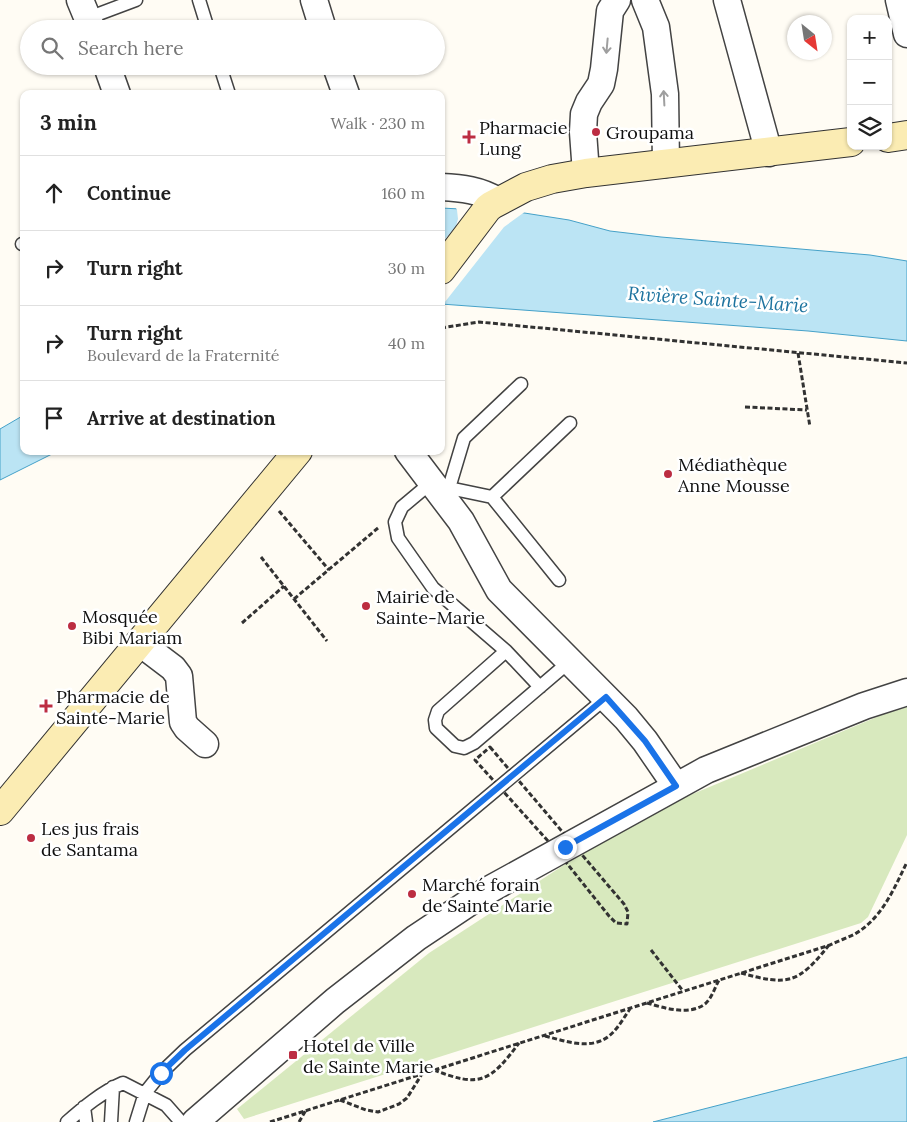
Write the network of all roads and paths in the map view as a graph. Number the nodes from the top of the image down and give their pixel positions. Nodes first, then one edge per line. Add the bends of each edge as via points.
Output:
1 (136, 0) edge
2 (199, 0) edge
3 (314, 0) edge
4 (617, 0) edge
5 (645, 0) edge
6 (727, 0) edge
7 (899, 0) edge
8 (87, 16) edge
9 (205, 20) edge
10 (320, 20) edge
11 (907, 34) edge
12 (110, 75) edge
13 (223, 75) edge
14 (339, 75) edge
15 (116, 90) edge
16 (227, 90) edge
17 (344, 90) edge
18 (907, 135) edge
19 (892, 137) edge
20 (847, 143) edge
21 (769, 153) junction
22 (666, 164) junction
23 (586, 173) junction
24 (445, 186) edge
25 (492, 205) junction
26 (445, 265) edge
27 (445, 327) edge
28 (798, 353) junction
29 (907, 363) edge
30 (521, 384) dead end
31 (745, 408) dead end
32 (807, 410) junction
33 (570, 423) dead end
34 (810, 427) dead end
35 (295, 455) edge
36 (412, 455) edge
37 (441, 485) junction
38 (264, 494) junction
39 (492, 497) junction
40 (402, 507) junction
41 (261, 557) dead end
42 (329, 570) junction
43 (559, 580) dead end
44 (284, 586) junction
45 (294, 599) junction
46 (242, 623) dead end
47 (327, 641) dead end
48 (140, 643) junction
49 (506, 651) junction
50 (569, 662) junction
51 (540, 687) junction
52 (907, 692) edge
53 (606, 697) junction
54 (205, 744) dead end
55 (676, 786) junction
56 (0, 811) edge
57 (907, 862) edge
58 (905, 869) edge
59 (830, 945) junction
60 (651, 950) dead end
61 (740, 973) junction
62 (719, 980) junction
63 (683, 991) junction
64 (646, 1003) junction
65 (630, 1008) junction
66 (544, 1035) junction
67 (519, 1043) junction
68 (434, 1070) junction
69 (422, 1074) junction
70 (113, 1087) junction
71 (145, 1093) junction
72 (339, 1100) junction
73 (84, 1107) junction
74 (306, 1110) junction
75 (67, 1122) edge
76 (86, 1122) edge
77 (111, 1122) edge
78 (136, 1122) edge
79 (181, 1122) edge
80 (196, 1122) edge
81 (270, 1122) edge
82 (299, 1122) edge

1 - 8 lane
2 - 9 lane
3 - 10 street
4 -> 23 street via 610,11 601,84 584,114
22 -> 5 street via 665,94 656,27
6 - 21 street
7 - 11 street
12 - 15 street
13 - 16 lane
14 - 17 street
18 - 19 main road
20 - 21 main road
21 - 22 main road
22 - 23 main road
23 - 25 main road via 526,187
24 - 25 street via 486,194
25 - 26 main road
27 - 28 path via 480,322
28 - 29 path
28 - 32 path
30 - 37 lane via 464,438
31 - 32 path
32 - 34 path
33 - 39 lane
35 - 38 main road
36 - 37 street
37 - 39 lane
37 - 40 lane
37 - 50 street via 499,590
38 - 42 path
38 - 48 main road
39 - 43 lane
40 - 42 path
40 - 49 lane via 395,522 398,538 433,588
41 - 44 path
42 - 45 path
44 - 45 path
44 - 46 path
45 - 47 path
48 - 54 street via 173,668 178,676 184,722
48 - 56 main road
49 - 51 lane
49 - 51 lane via 438,711 436,728 455,746 464,748
50 - 51 lane
50 - 53 street
52 - 55 street via 864,706 706,770
53 - 55 street via 645,741
53 - 71 lane via 185,1050
55 - 80 street via 485,892 416,938 335,1001
57 - 58 path
58 - 59 path via 888,902 872,922
59 - 61 path
59 - 61 path via 803,973 785,981 770,982
60 - 63 path
61 - 62 path
62 - 63 path
62 - 64 path via 709,999 697,1008 669,1009
63 - 64 path
64 - 65 path
65 - 66 path
65 - 66 path via 615,1030 599,1041 577,1045
66 - 67 path
67 - 68 path
67 - 68 path via 504,1064 484,1078 458,1080
68 - 69 path
69 - 72 path
69 - 72 path via 407,1098 378,1112
70 - 71 lane via 123,1083
70 - 73 lane
70 - 77 lane
71 - 78 lane
71 - 79 lane via 166,1105
72 - 74 path
73 - 75 lane
73 - 76 lane
74 - 81 path
74 - 82 path

